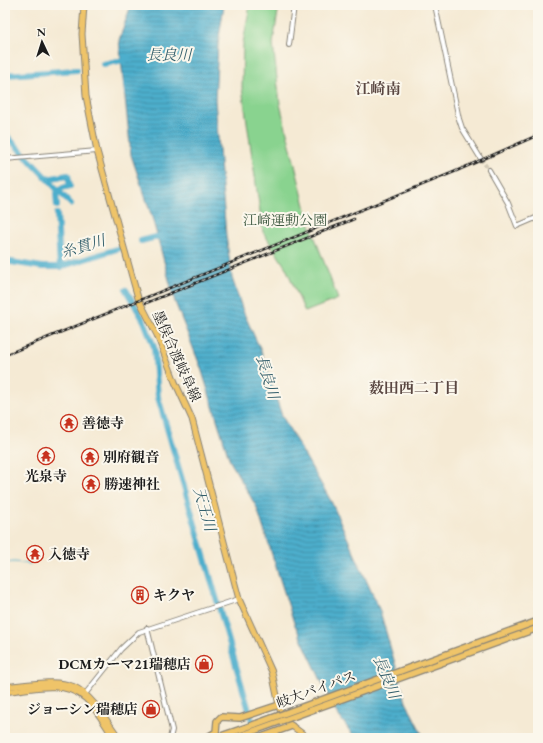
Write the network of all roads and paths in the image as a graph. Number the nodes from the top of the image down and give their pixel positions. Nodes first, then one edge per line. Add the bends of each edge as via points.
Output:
1 (84, 5) edge
2 (294, 5) edge
3 (434, 5) edge
4 (289, 45) dead end
5 (97, 151) junction
6 (5, 159) edge
7 (481, 159) tunnel mouth
8 (489, 170) tunnel mouth
9 (538, 217) edge
10 (238, 600) junction
11 (538, 621) edge
12 (147, 628) junction
13 (538, 628) edge
14 (501, 638) junction
15 (5, 686) edge
16 (5, 692) edge
17 (86, 693) junction
18 (280, 708) joint
19 (290, 725) joint
20 (218, 726) junction
21 (249, 728) junction
22 (114, 738) edge
23 (119, 738) edge
24 (170, 738) edge
25 (206, 738) edge
26 (215, 738) edge
27 (235, 738) edge
28 (260, 738) edge
29 (308, 738) edge

1 - 5 main road, 墨俣合渡岐阜線 via 82,34 86,96
2 - 4 street
3 - 7 street via 459,119
5 - 6 street
5 - 10 main road, 墨俣合渡岐阜線 via 138,298 157,335 192,419
8 - 9 street via 508,203 517,226
10 - 12 street
10 - 18 main road, 墨俣合渡岐阜線 via 269,662
11 - 14 highway, 岐大バイパス
12 - 17 street via 121,649
12 - 24 street via 172,730
13 - 14 highway, 岐大バイパス
14 - 21 highway, 岐大バイパス, bridge
15 - 17 main road via 54,681 74,685
16 - 22 main road via 56,686 72,690 85,699
17 - 23 main road
18 - 20 highway via 236,719 221,718 218,720
19 - 28 highway
19 - 29 main road
20 - 21 highway via 226,731
20 - 25 highway via 215,733
21 - 26 highway, 岐大バイパス
21 - 27 highway, 岐大バイパス

